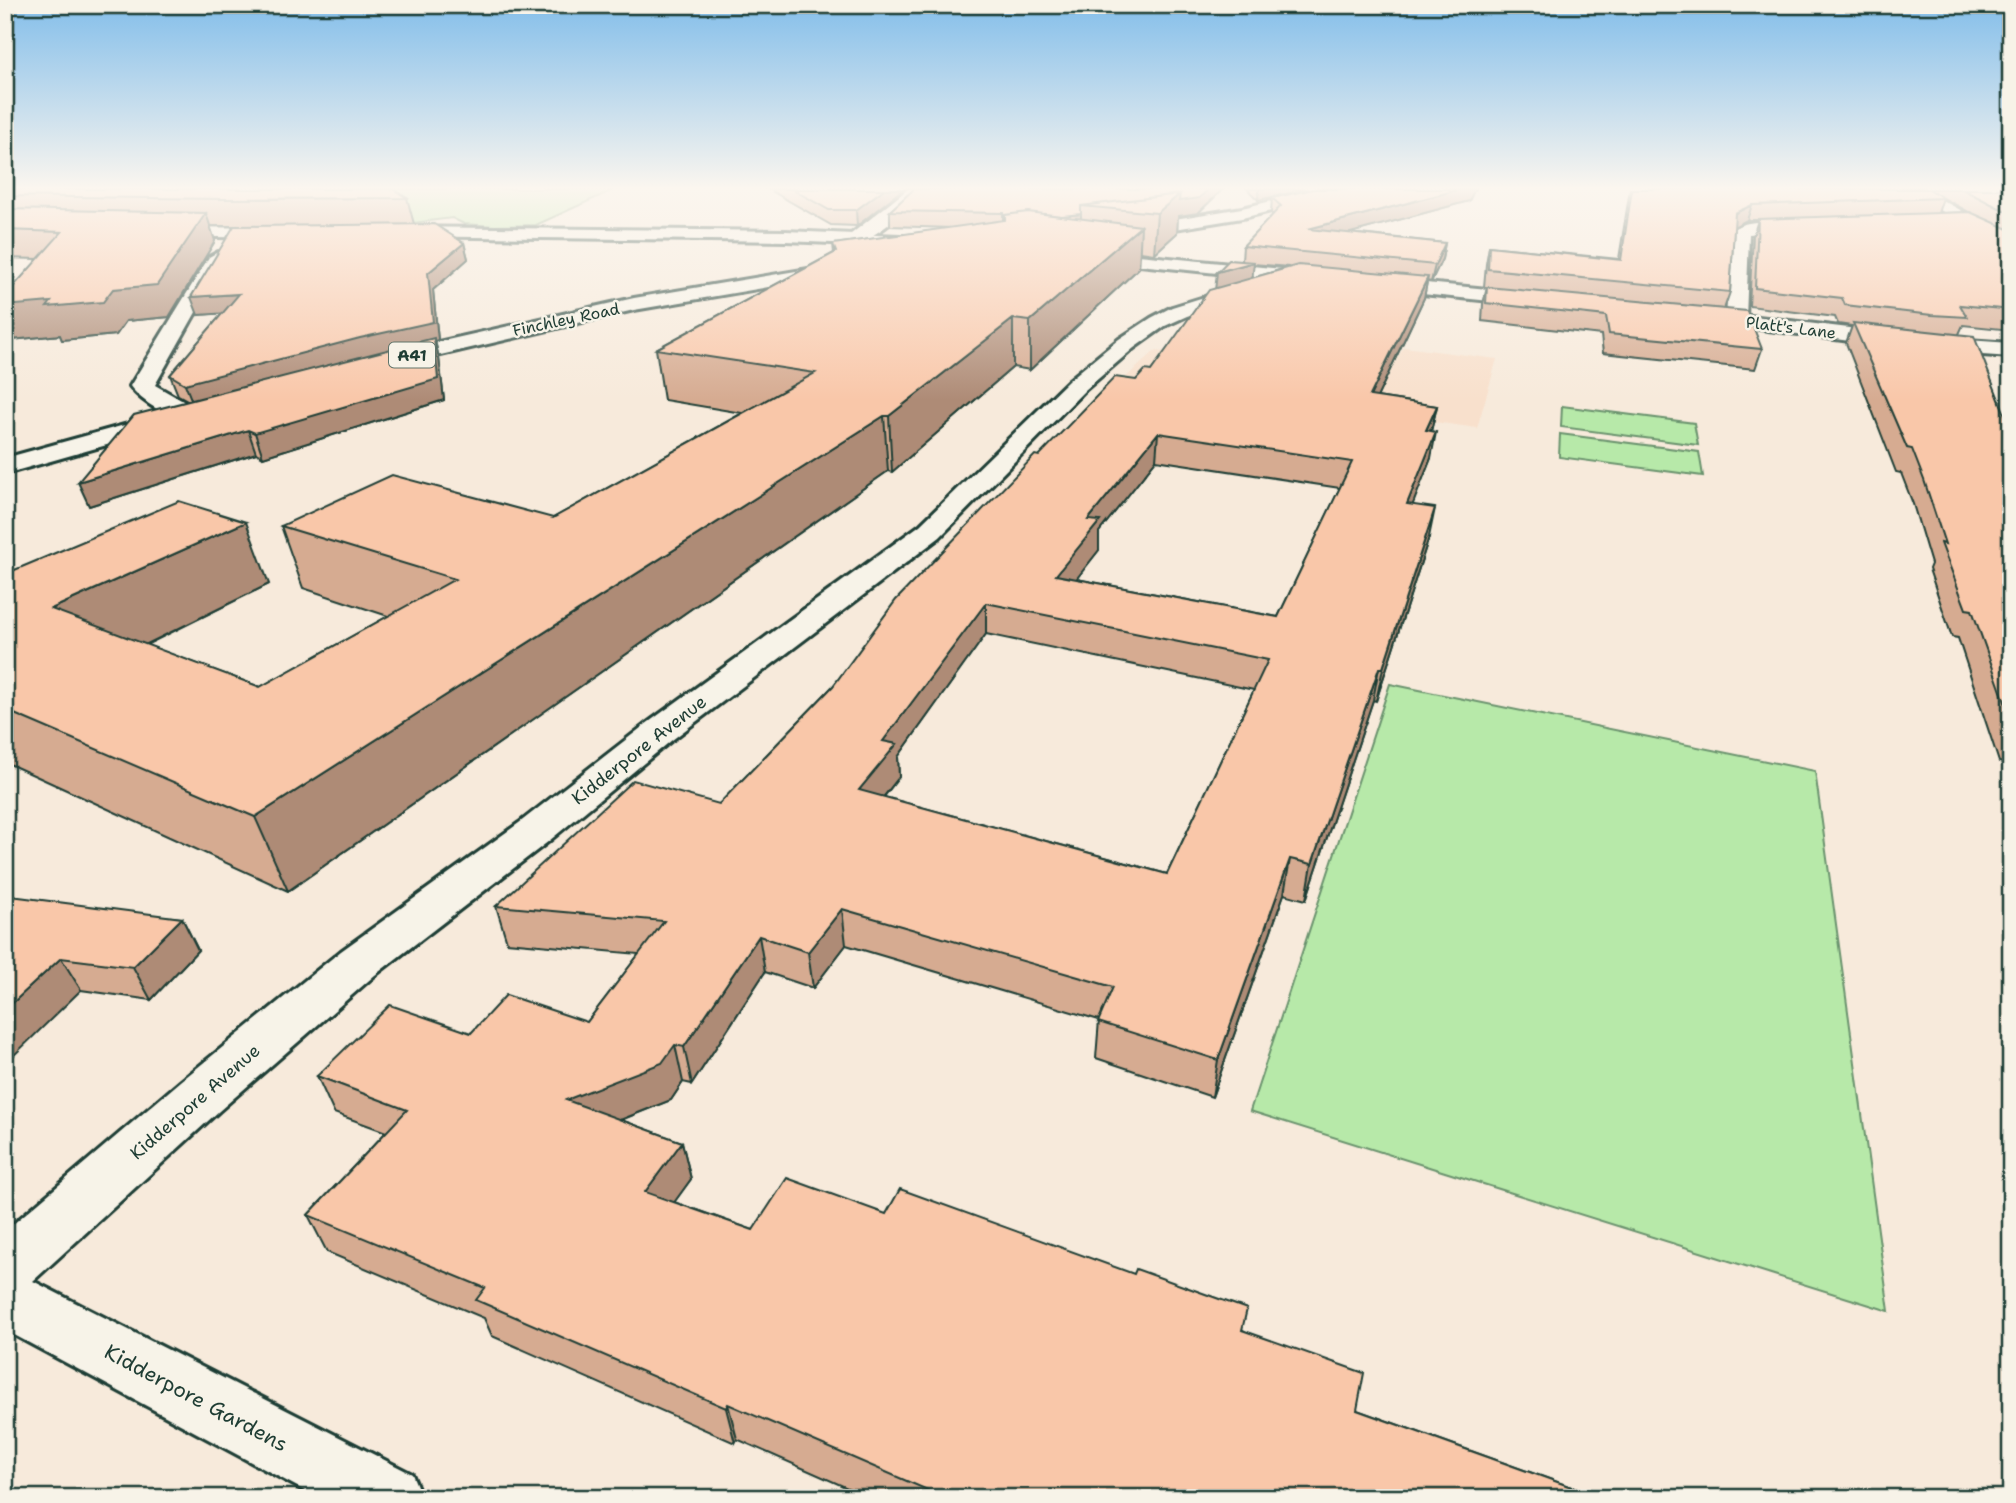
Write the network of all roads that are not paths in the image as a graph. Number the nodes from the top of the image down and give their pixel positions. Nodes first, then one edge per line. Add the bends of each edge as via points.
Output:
1 (217, 259) edge
2 (866, 259) edge
3 (1135, 259) edge
4 (1739, 259) edge
5 (859, 267) edge
6 (1295, 277) junction
7 (1557, 301) edge
8 (1685, 315) edge
9 (1736, 320) junction
10 (2011, 350) edge
11 (162, 401) junction
12 (5, 446) edge
13 (5, 466) edge
14 (5, 1268) edge
15 (5, 1298) edge
16 (388, 1498) edge

1 - 11 main road via 142,386
2 - 5 main road, Finchley Road / A41 via 679,282 527,312 366,358 746,283
3 - 6 main road
4 - 9 main road
6 - 7 main road
6 - 14 main road, Kidderpore Avenue via 1176,313 1100,366 929,531 358,963
8 - 9 main road, Platt's Lane
9 - 10 main road, Platt's Lane
11 - 12 main road
11 - 13 main road via 199,404
15 - 16 main road, Kidderpore Gardens

